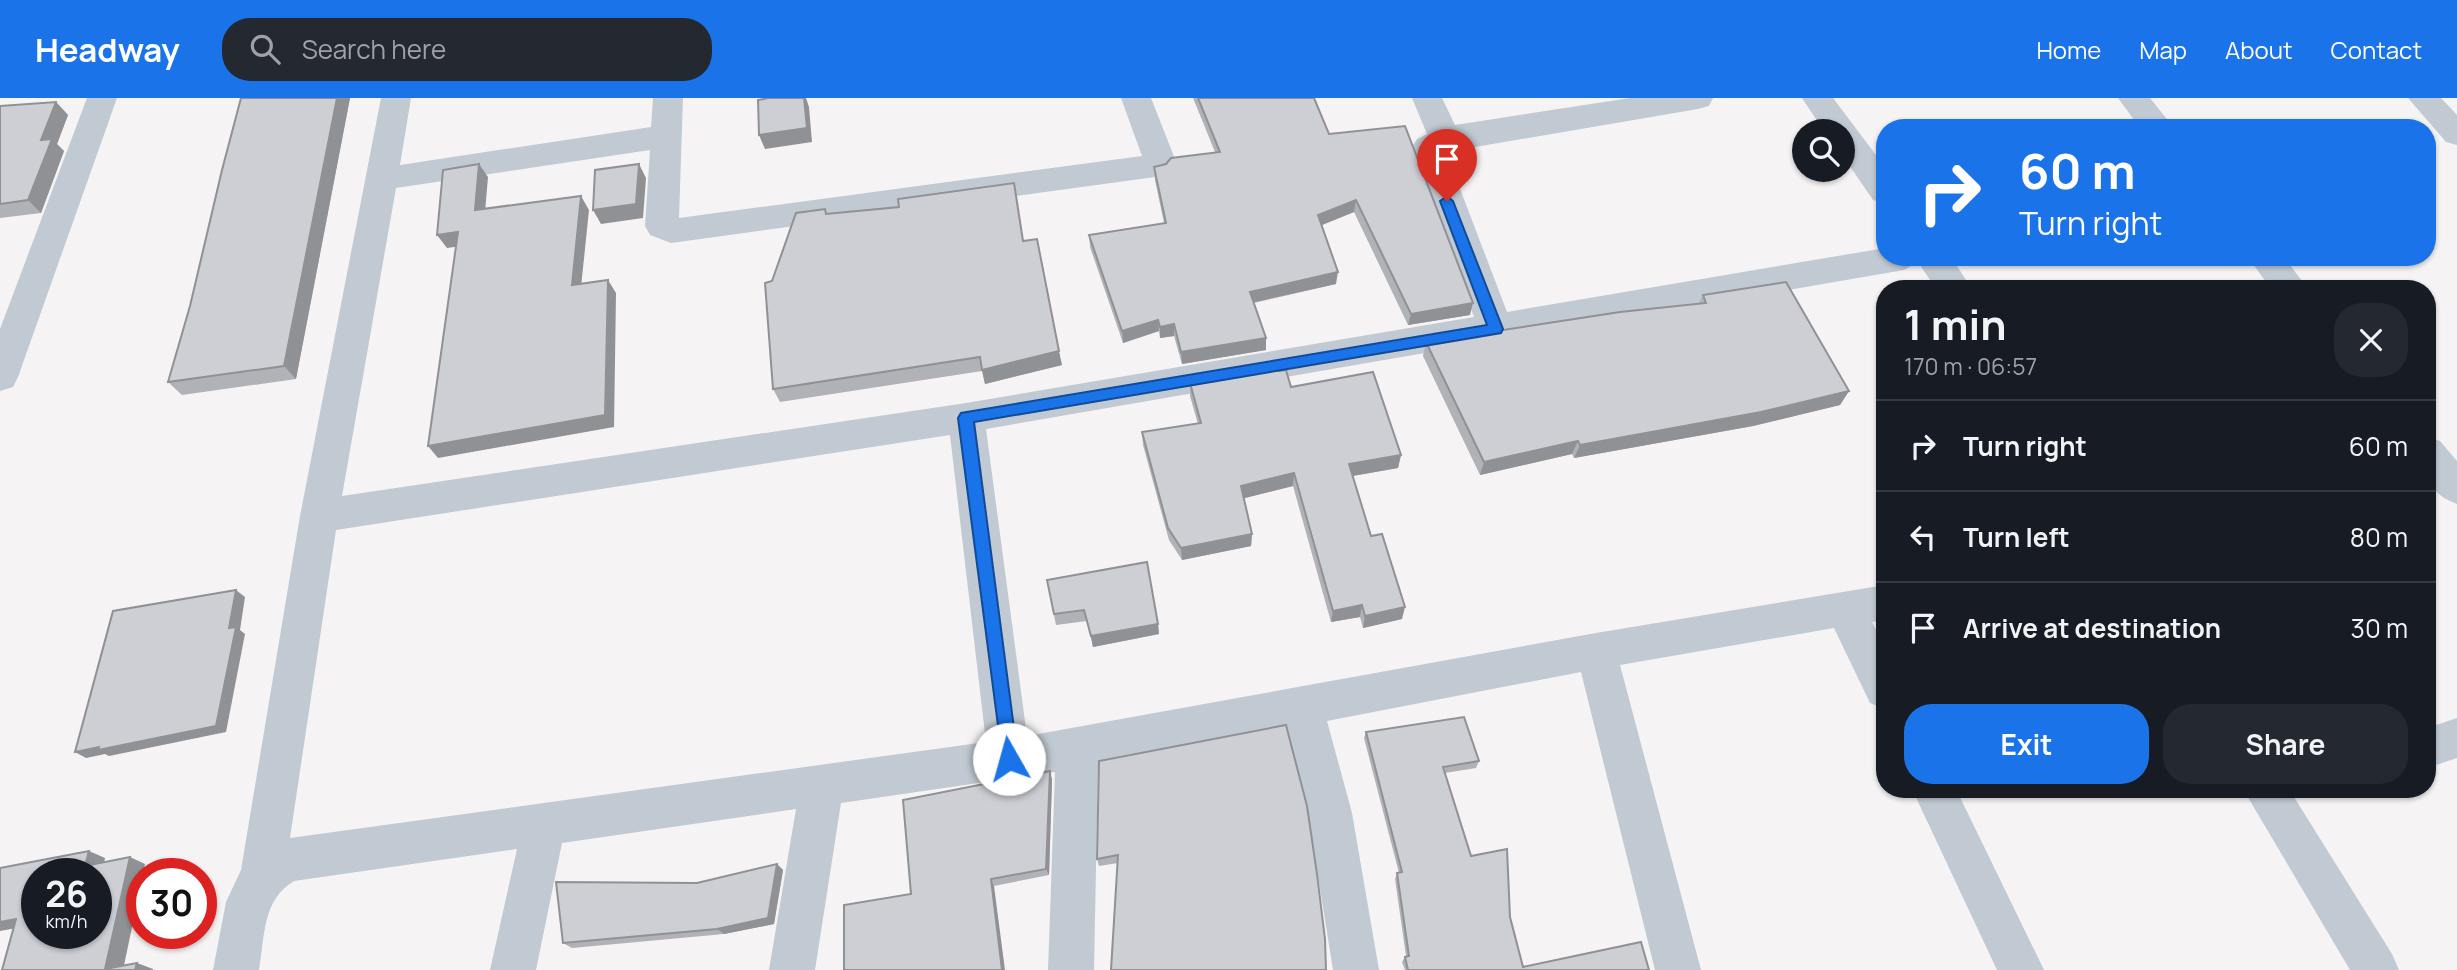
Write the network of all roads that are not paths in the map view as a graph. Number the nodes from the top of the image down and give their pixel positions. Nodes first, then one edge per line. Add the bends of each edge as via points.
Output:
1 (102, 98) edge
2 (396, 98) edge
3 (667, 98) edge
4 (1136, 98) edge
5 (1427, 98) edge
6 (1698, 98) edge
7 (1817, 98) edge
8 (2133, 98) edge
9 (2423, 98) edge
10 (1832, 119) edge
11 (2150, 119) edge
12 (2457, 135) edge
13 (667, 136) junction
14 (1445, 138) junction
15 (1855, 150) edge
16 (381, 179) junction
17 (1876, 179) edge
18 (1876, 262) edge
19 (2272, 266) edge
20 (2284, 280) edge
21 (1496, 329) junction
22 (0, 377) edge
23 (966, 418) junction
24 (2436, 463) edge
25 (2457, 488) edge
26 (319, 516) junction
27 (1865, 605) edge
28 (1596, 651) junction
29 (1876, 652) edge
30 (1302, 707) junction
31 (2457, 738) edge
32 (2436, 745) edge
33 (1077, 749) junction
34 (1009, 759) junction
35 (822, 785) junction
36 (1937, 798) edge
37 (2270, 798) edge
38 (544, 824) junction
39 (262, 875) junction
40 (236, 970) edge
41 (513, 970) edge
42 (792, 970) edge
43 (1071, 970) edge
44 (1356, 970) edge
45 (1678, 970) edge
46 (2021, 970) edge
47 (2376, 970) edge

1 - 22 street
2 - 16 street
3 - 13 street
4 - 13 street via 1158,159 1154,166 671,231 662,226
5 - 14 street
6 - 14 street
7 - 10 street
8 - 11 street
9 - 12 street
13 - 16 street
14 - 21 street via 1427,150
15 - 17 street
16 - 26 street
18 - 21 street
19 - 20 street
21 - 23 street
23 - 26 street
23 - 34 street
24 - 25 street
26 - 39 street
27 - 28 street
27 - 29 street
28 - 30 street
28 - 45 street
30 - 33 street
30 - 44 street via 1330,813
31 - 32 street
33 - 34 street
33 - 43 street
34 - 35 street
35 - 38 street
35 - 42 street
36 - 46 street
37 - 47 street
38 - 39 street via 288,860
38 - 41 street
39 - 40 street via 248,902

